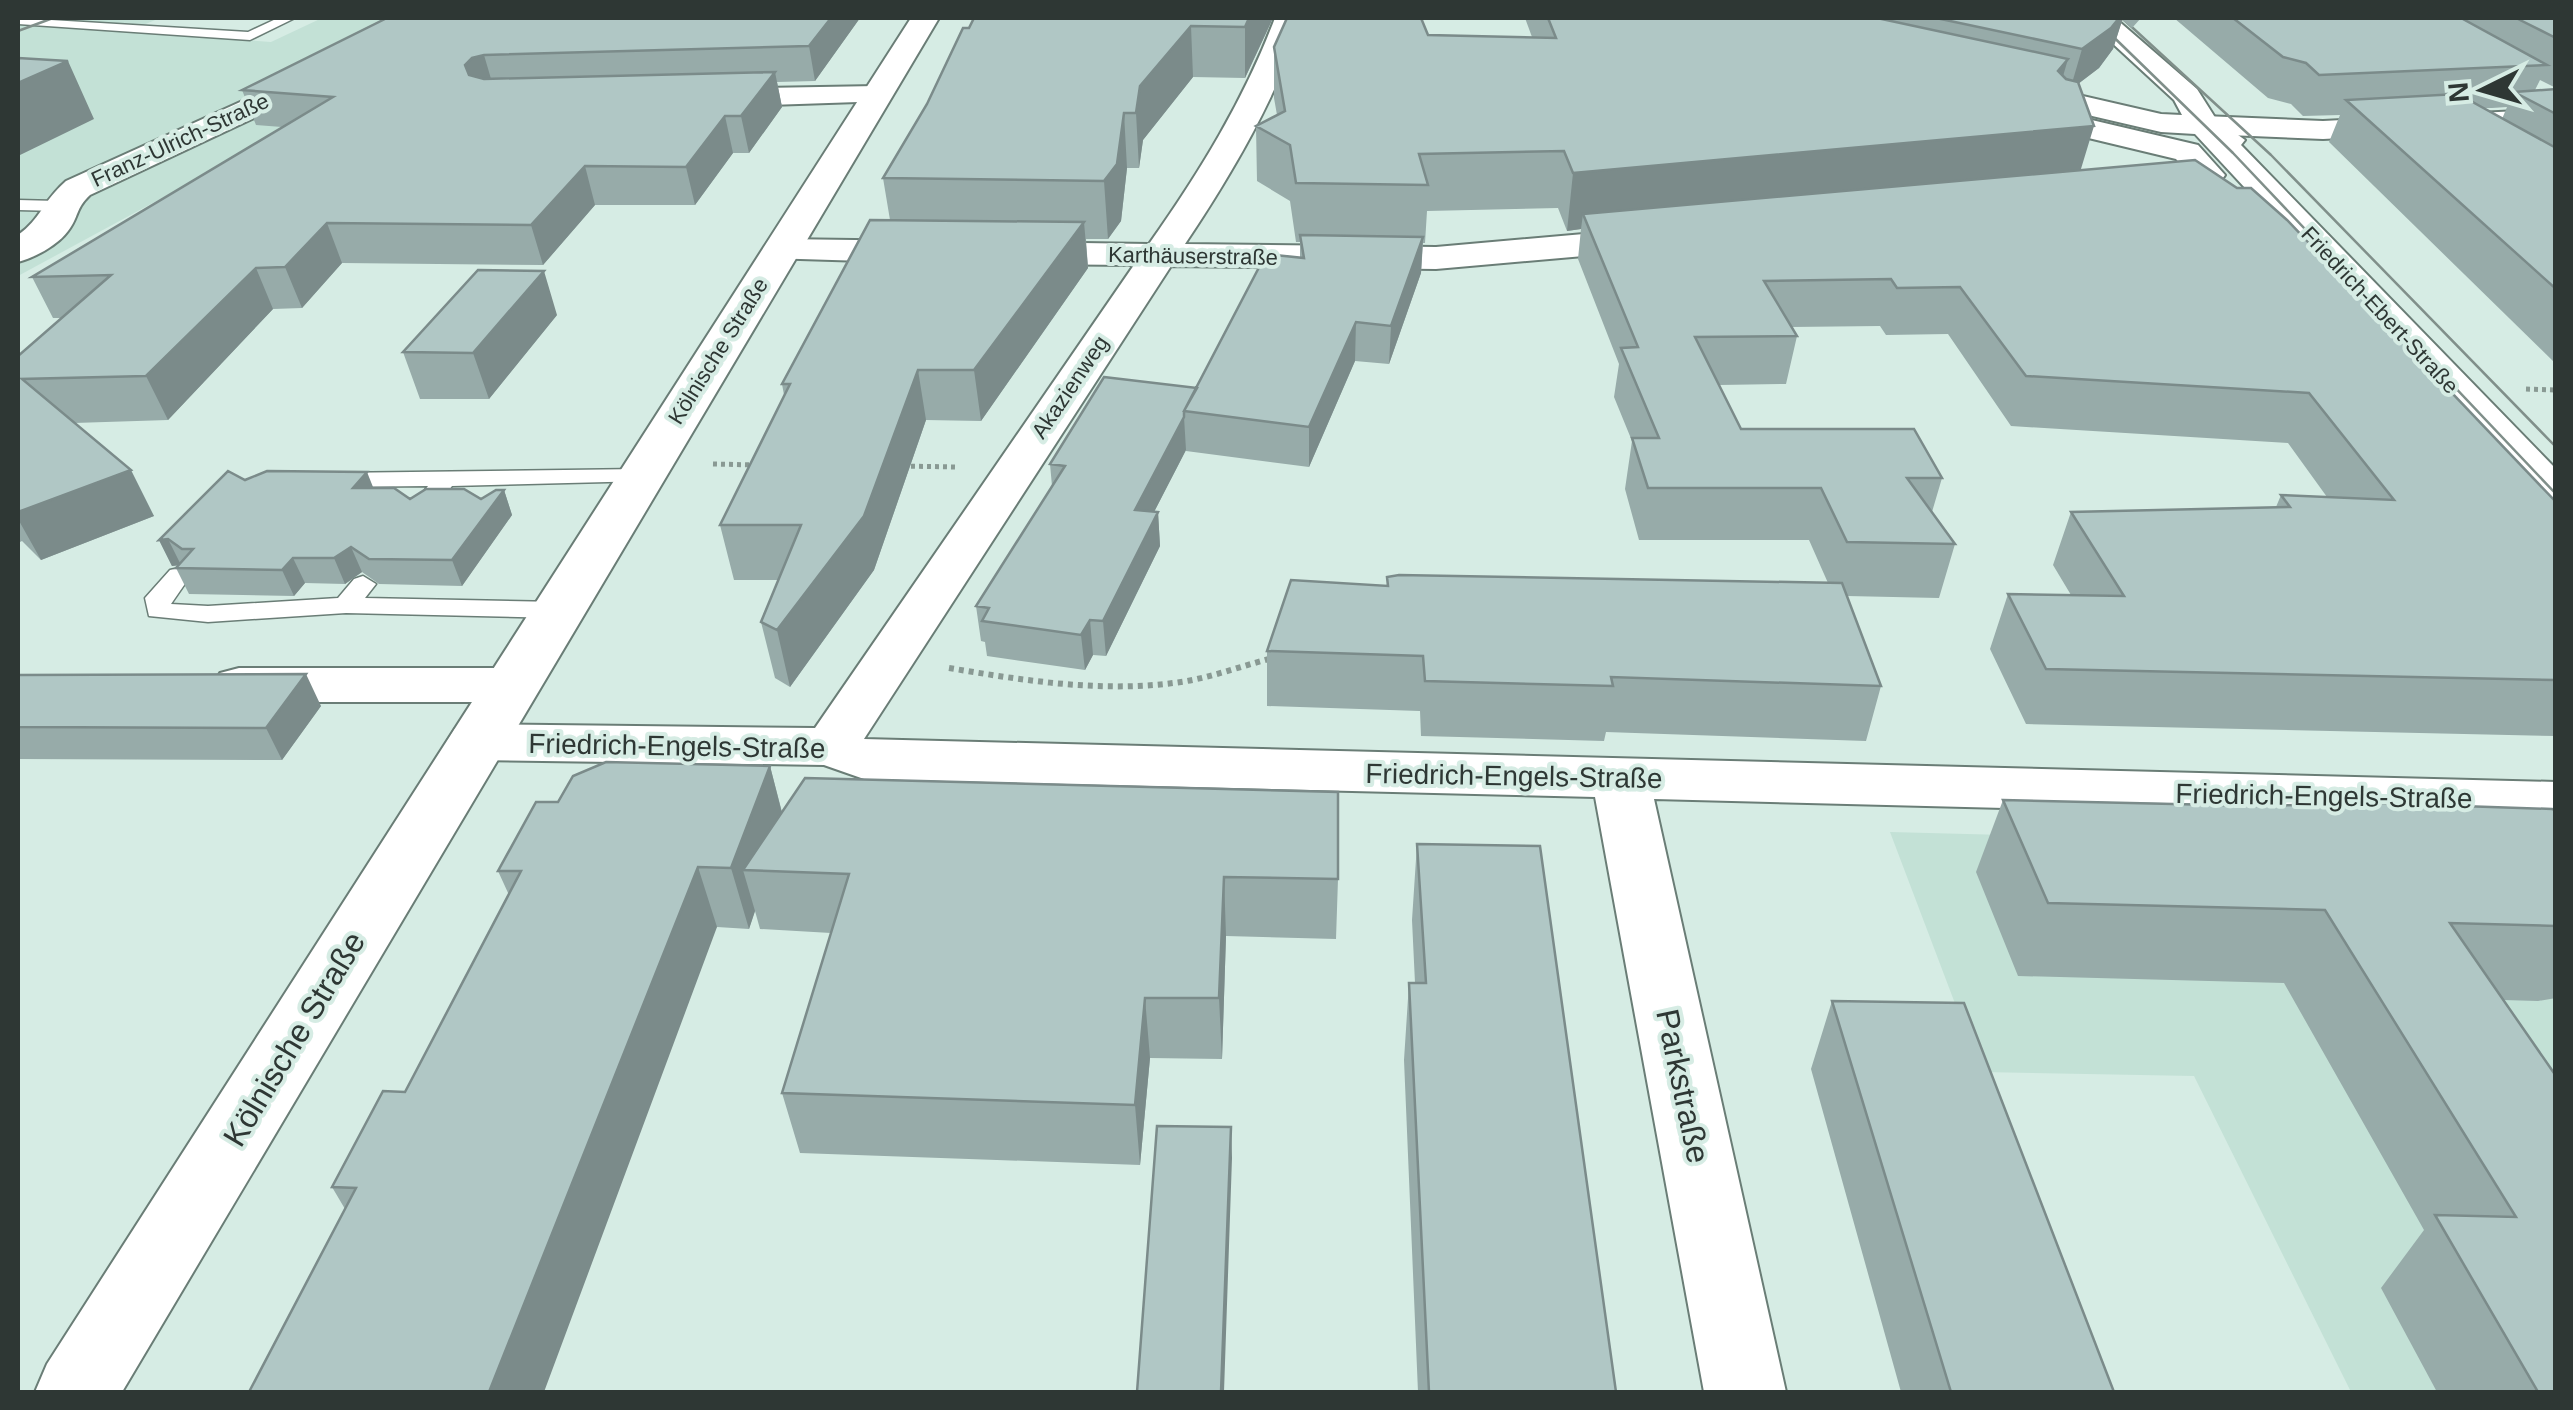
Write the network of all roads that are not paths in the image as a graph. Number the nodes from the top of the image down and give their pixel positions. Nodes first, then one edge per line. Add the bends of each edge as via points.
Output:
1 (288, 18) edge
2 (414, 18) edge
3 (925, 18) edge
4 (1289, 18) edge
5 (2100, 18) edge
6 (2123, 18) edge
7 (18, 20) edge
8 (1979, 81) edge
9 (877, 95) junction
10 (682, 98) edge
11 (2556, 118) edge
12 (2062, 122) edge
13 (2447, 124) junction
14 (2243, 127) junction
15 (2196, 144) junction
16 (2504, 156) edge
17 (2268, 176) junction
18 (18, 205) edge
19 (58, 206) junction
20 (1684, 236) edge
21 (781, 250) junction
22 (18, 251) edge
23 (1158, 256) junction
24 (2556, 446) edge
25 (640, 476) junction
26 (516, 478) junction
27 (316, 480) edge
28 (445, 480) junction
29 (2556, 496) edge
30 (498, 502) edge
31 (419, 514) edge
32 (179, 575) edge
33 (363, 584) dead end
34 (436, 585) edge
35 (346, 605) junction
36 (420, 607) junction
37 (558, 610) junction
38 (190, 685) edge
39 (511, 685) junction
40 (475, 742) junction
41 (830, 747) junction
42 (1621, 778) junction
43 (2556, 802) edge
44 (76, 1392) edge
45 (1745, 1392) edge

1 - 7 lane via 250,36
2 - 19 street, Franz-Ulrich-Straße via 260,104 78,188
3 - 9 street, Kölnische Straße
4 - 23 street, Akazienweg via 1248,117
5 - 15 street, Friedrich-Ebert-Straße
6 - 14 street, Friedrich-Ebert-Straße
8 - 15 street via 2161,123
9 - 10 street
9 - 21 street, Kölnische Straße
11 - 13 street
12 - 15 street
13 - 14 street
13 - 16 street
14 - 15 street
14 - 17 street, Friedrich-Ebert-Straße
15 - 17 street, Friedrich-Ebert-Straße
15 - 17 street via 2161,183
17 - 24 street, Friedrich-Ebert-Straße via 2430,317
17 - 29 street, Friedrich-Ebert-Straße
18 - 19 lane
19 - 22 street, Franz-Ulrich-Straße via 54,226
20 - 23 street, Karthäuserstraße via 1436,258
21 - 23 street, Karthäuserstraße
21 - 25 street, Kölnische Straße
23 - 41 street, Akazienweg
25 - 26 lane
25 - 37 street, Kölnische Straße
26 - 28 lane
26 - 30 lane
27 - 28 lane
28 - 31 lane
32 - 35 lane via 158,598 158,611
33 - 35 lane
34 - 36 lane
35 - 36 lane
36 - 37 lane
37 - 39 street, Kölnische Straße
38 - 39 street
39 - 40 street, Kölnische Straße
40 - 41 street, Friedrich-Engels-Straße
40 - 44 street, Kölnische Straße
41 - 42 street, Friedrich-Engels-Straße via 864,760
42 - 43 street, Friedrich-Engels-Straße
42 - 45 street, Parkstraße

